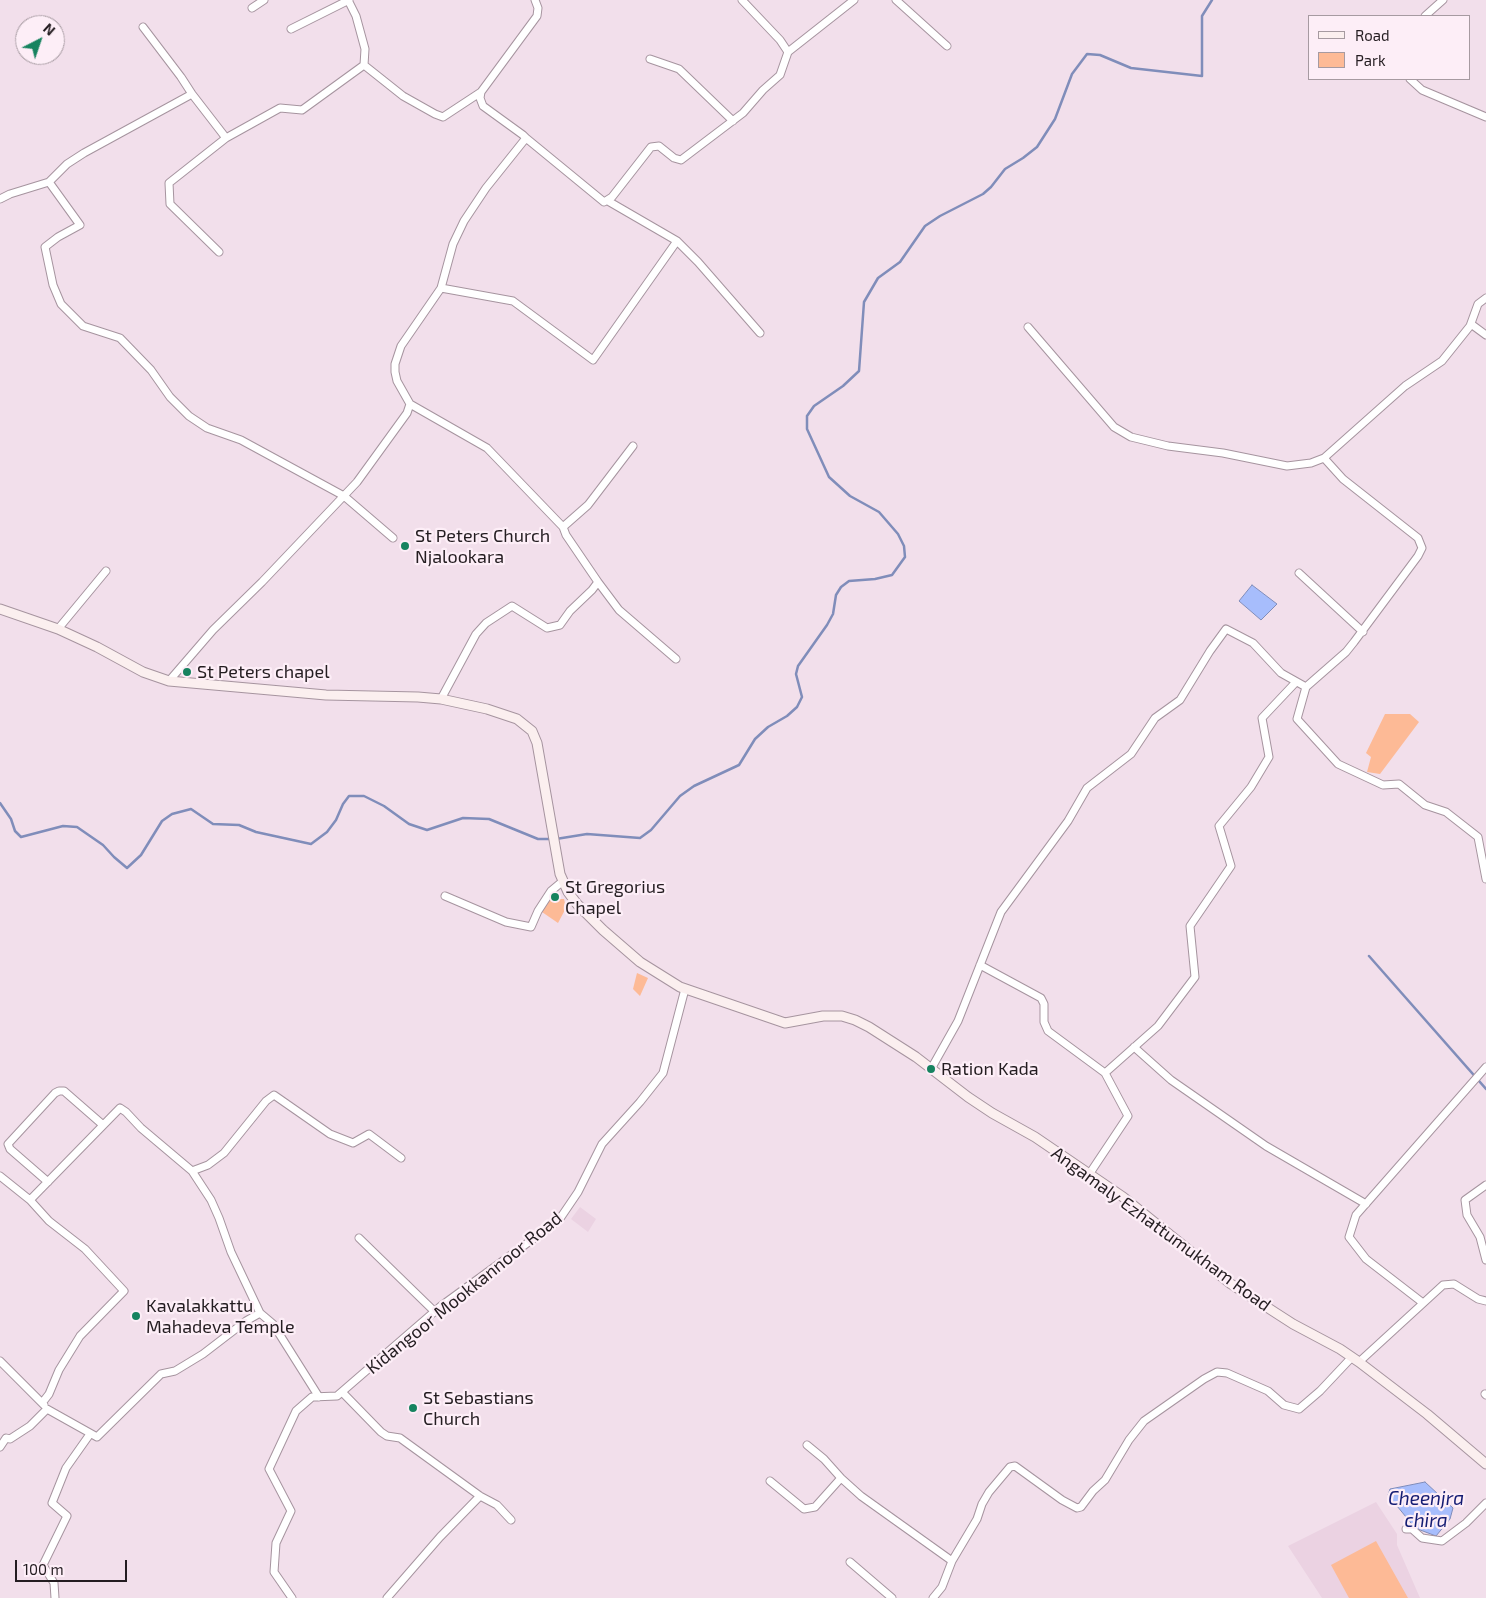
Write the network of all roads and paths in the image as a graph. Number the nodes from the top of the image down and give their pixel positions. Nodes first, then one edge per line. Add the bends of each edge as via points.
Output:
1 (264, 0) edge
2 (349, 0) edge
3 (535, 0) edge
4 (742, 0) edge
5 (854, 0) edge
6 (896, 0) edge
7 (1443, 0) edge
8 (252, 8) dead end
9 (1427, 15) edge
10 (143, 27) dead end
11 (291, 29) dead end
12 (947, 46) dead end
13 (788, 52) junction
14 (650, 59) dead end
15 (364, 65) junction
16 (1411, 80) edge
17 (480, 92) junction
18 (192, 94) junction
19 (1486, 118) edge
20 (733, 121) junction
21 (226, 138) junction
22 (526, 138) junction
23 (49, 182) junction
24 (0, 199) edge
25 (608, 201) junction
26 (677, 241) junction
27 (219, 252) dead end
28 (441, 288) junction
29 (1486, 298) edge
30 (1471, 324) junction
31 (1028, 327) dead end
32 (760, 333) dead end
33 (1486, 335) edge
34 (410, 404) junction
35 (633, 446) dead end
36 (1324, 458) junction
37 (344, 496) junction
38 (563, 527) junction
39 (393, 538) dead end
40 (106, 571) dead end
41 (1299, 573) dead end
42 (598, 582) junction
43 (0, 609) edge
44 (58, 629) junction
45 (1363, 632) junction
46 (676, 660) dead end
47 (170, 681) junction
48 (1296, 682) junction
49 (1306, 688) junction
50 (441, 699) junction
51 (1486, 878) edge
52 (563, 881) junction
53 (445, 896) dead end
54 (980, 964) junction
55 (685, 989) junction
56 (1134, 1047) junction
57 (1486, 1067) edge
58 (931, 1069) junction
59 (1105, 1073) junction
60 (103, 1125) junction
61 (401, 1158) dead end
62 (192, 1171) junction
63 (1090, 1174) junction
64 (0, 1176) edge
65 (48, 1182) junction
66 (1486, 1185) edge
67 (30, 1200) junction
68 (1366, 1204) junction
69 (359, 1238) dead end
70 (1486, 1260) edge
71 (1486, 1301) edge
72 (1423, 1303) junction
73 (435, 1312) junction
74 (260, 1313) junction
75 (1355, 1359) junction
76 (0, 1361) edge
77 (342, 1392) junction
78 (319, 1397) junction
79 (44, 1406) junction
80 (90, 1434) junction
81 (3, 1436) edge
82 (807, 1445) dead end
83 (0, 1447) edge
84 (1486, 1464) edge
85 (840, 1478) junction
86 (770, 1481) dead end
87 (480, 1496) junction
88 (1486, 1503) edge
89 (511, 1520) dead end
90 (1406, 1529) dead end
91 (952, 1561) junction
92 (850, 1562) dead end
93 (55, 1598) edge
94 (292, 1598) edge
95 (387, 1598) edge
96 (892, 1598) edge
97 (933, 1598) edge

1 - 8 street
2 - 11 street
2 - 15 street via 365,49
3 - 17 street via 537,16
4 - 13 street
5 - 13 street
6 - 12 street
7 - 9 street
10 - 18 street
13 - 20 street via 780,75
14 - 20 street via 679,69
15 - 17 street via 403,96 435,114 444,116
15 - 21 street via 302,110 280,108
16 - 19 street via 1422,90
17 - 22 street via 483,106
18 - 21 street
18 - 23 street via 84,153
20 - 25 street via 680,160 659,146 651,147
21 - 27 street via 169,183 170,204
22 - 25 street via 599,199
22 - 28 street via 464,221 453,244
23 - 24 street
23 - 37 street via 80,225 45,247 53,285 62,304 83,326 120,338 189,416 207,428 241,440
25 - 26 street
26 - 28 street via 592,360 513,301
26 - 32 street
28 - 34 street via 405,337 397,355 396,377
29 - 30 street via 1476,307
30 - 33 street
30 - 36 street via 1442,361 1405,386
31 - 36 street via 1114,426 1131,437 1287,466
34 - 37 street via 407,413
34 - 38 street via 487,448
35 - 38 street via 588,505
36 - 45 street via 1343,480 1421,543 1418,556
37 - 39 street
37 - 47 street via 213,630
38 - 42 street
40 - 44 street
41 - 45 street
42 - 46 street via 619,610
42 - 50 street via 560,625 547,628 512,606 486,623 476,634
43 - 44 street, Angamaly Ezhattumukham Road
44 - 47 street, Angamaly Ezhattumukham Road via 143,672
45 - 49 street
47 - 50 street, Angamaly Ezhattumukham Road via 326,695
48 - 49 street
48 - 54 street via 1282,673 1253,643 1226,629 1180,700 1155,718 1131,754 1087,788 1068,821 1001,912
48 - 56 street via 1262,718 1270,757 1251,787 1219,826 1231,866 1190,926 1196,977 1158,1026
49 - 51 street via 1297,719 1338,764 1382,785 1400,784 1425,805 1446,812 1478,837
50 - 52 street, Angamaly Ezhattumukham Road via 517,719 532,731
52 - 53 street via 551,891 531,927 506,922
52 - 55 street, Angamaly Ezhattumukham Road via 577,904 620,945 640,962
54 - 58 street via 958,1021
54 - 59 street via 1041,998 1048,1030
55 - 58 street, Angamaly Ezhattumukham Road via 784,1023 823,1016 855,1020
55 - 73 street, Kidangoor Mookkannoor Road via 663,1073 602,1144 578,1192 559,1220
56 - 59 street
56 - 68 street via 1171,1080 1266,1146
57 - 68 street
58 - 63 street, Angamaly Ezhattumukham Road via 984,1108
59 - 63 street via 1128,1116
60 - 62 street via 120,1108
60 - 65 street
60 - 65 street via 64,1091 55,1093 8,1144
61 - 62 street via 369,1134 352,1143 330,1134 274,1095 224,1154
62 - 74 street via 220,1218 231,1252
63 - 75 street, Angamaly Ezhattumukham Road via 1146,1214 1231,1284
64 - 67 street
65 - 67 street
66 - 70 street via 1466,1200 1466,1215 1480,1237
67 - 79 street via 49,1221 85,1249 124,1291 80,1336 59,1370
68 - 72 street via 1356,1215 1349,1237 1366,1259
69 - 73 street
71 - 72 street via 1454,1284 1443,1285
72 - 75 street
73 - 77 street, Kidangoor Mookkannoor Road
74 - 78 street via 273,1324
74 - 80 street via 176,1371 161,1374 97,1437
75 - 84 street, Angamaly Ezhattumukham Road via 1414,1403
75 - 91 street via 1299,1409 1284,1405 1268,1391 1227,1372 1217,1372 1204,1379 1144,1421 1105,1480 1081,1507 1062,1500 1016,1466 1010,1468 989,1492
76 - 79 street
77 - 78 street, Kidangoor Mookkannoor Road via 337,1396
77 - 87 street via 381,1432 400,1438
78 - 94 street, Kidangoor Mookkannoor Road via 312,1397 296,1411 269,1470 290,1511 276,1543 274,1572
79 - 80 street
79 - 81 street via 30,1426 10,1439
80 - 93 street via 66,1468 52,1503 67,1516 43,1565 54,1583
81 - 83 street
82 - 85 street
85 - 86 street via 814,1508 804,1509
85 - 91 street
87 - 89 street via 497,1505
87 - 95 street
88 - 90 street via 1442,1541 1422,1538 1412,1529
91 - 97 street via 942,1587
92 - 96 street

